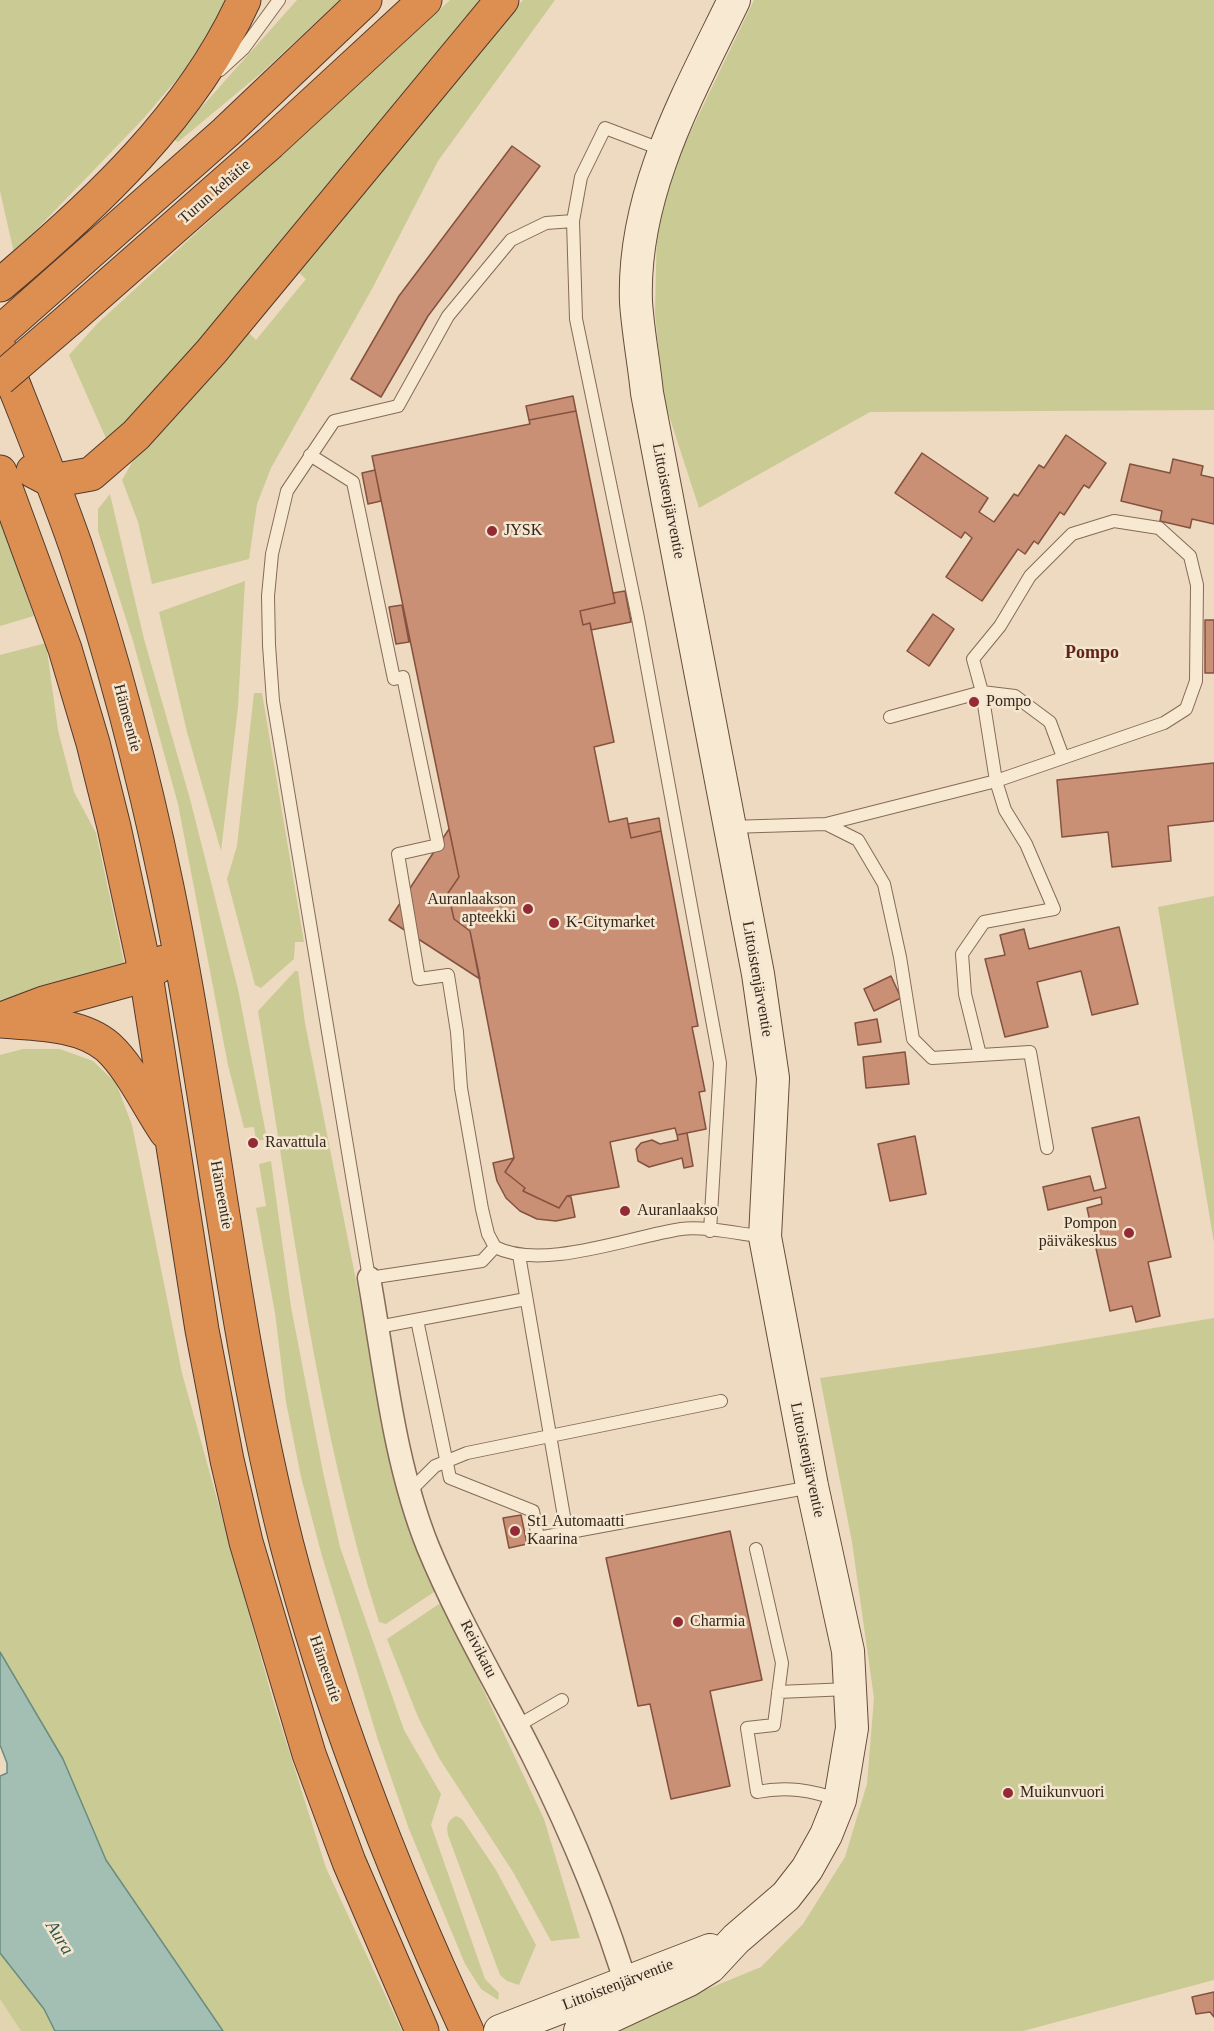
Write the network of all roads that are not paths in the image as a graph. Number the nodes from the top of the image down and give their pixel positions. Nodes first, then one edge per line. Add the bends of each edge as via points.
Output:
1 (244, 0) edge
2 (279, 0) edge
3 (365, 0) edge
4 (425, 0) edge
5 (502, 0) edge
6 (734, 0) edge
7 (185, 102) junction
8 (663, 150) junction
9 (573, 221) junction
10 (0, 285) edge
11 (0, 332) edge
12 (0, 350) edge
13 (0, 379) edge
14 (0, 453) edge
15 (310, 455) junction
16 (0, 472) edge
17 (52, 481) junction
18 (982, 692) junction
19 (890, 717) dead end
20 (1063, 757) junction
21 (996, 781) junction
22 (826, 824) junction
23 (729, 827) junction
24 (178, 947) junction
25 (146, 975) junction
26 (0, 1021) edge
27 (980, 1055) junction
28 (172, 1141) junction
29 (1047, 1148) dead end
30 (710, 1231) junction
31 (765, 1237) junction
32 (495, 1247) junction
33 (519, 1255) junction
34 (369, 1278) junction
35 (526, 1299) junction
36 (417, 1320) junction
37 (378, 1327) junction
38 (721, 1401) dead end
39 (550, 1436) junction
40 (446, 1461) junction
41 (812, 1486) junction
42 (410, 1492) junction
43 (567, 1534) junction
44 (756, 1549) dead end
45 (852, 1689) junction
46 (778, 1692) junction
47 (562, 1700) dead end
48 (518, 1726) junction
49 (840, 1800) junction
50 (629, 1993) junction
51 (422, 2031) edge
52 (466, 2031) edge
53 (500, 2031) edge
54 (580, 2031) edge

1 - 7 highway
2 - 7 lane via 244,48
3 - 11 highway via 226,132
4 - 13 highway, Turun kehätie, bridge via 279,135
5 - 17 highway via 212,352 120,451 91,474
6 - 8 street, Littoistenjärventie
7 - 10 highway via 105,188
8 - 9 lane via 605,128 581,177
8 - 23 street, Littoistenjärventie via 642,232 636,301 647,393
9 - 15 lane via 546,224 511,240 448,316 398,406 334,421
9 - 30 lane via 576,319 638,618 720,1063
12 - 17 highway, Hämeentie
14 - 17 highway
15 - 32 lane via 353,482 394,679 403,677 438,845 398,854 419,979 448,975 461,1088 482,1209
15 - 34 lane via 287,491 272,554 268,645 273,701
16 - 25 highway via 65,649 93,743
17 - 24 highway, Hämeentie via 130,726
18 - 19 lane
18 - 20 lane via 1015,696 1050,722
18 - 20 lane via 973,659 1000,626 1030,576 1072,534 1114,521 1159,528 1190,556 1197,585 1196,681 1186,709 1164,723
18 - 21 lane
20 - 21 lane
21 - 22 lane
21 - 27 lane via 1005,810 1026,844 1054,909 984,922 962,954 965,994
22 - 23 lane
22 - 27 lane via 858,840 884,884 913,1039 932,1058
23 - 31 street, Littoistenjärventie via 758,974 773,1078
24 - 25 highway
24 - 52 highway, Hämeentie via 245,1336 287,1544 386,1848
25 - 26 highway via 44,1003
25 - 28 highway
26 - 28 highway via 70,1030 107,1047 125,1067
27 - 29 lane via 1030,1052
28 - 51 highway via 202,1330 246,1542 309,1754 349,1862
30 - 31 lane
30 - 33 lane via 684,1229 549,1256
31 - 41 street, Littoistenjärventie
32 - 33 lane
32 - 34 lane via 482,1261
33 - 35 lane
34 - 37 street, Reivikatu
35 - 36 lane
35 - 39 lane
36 - 37 lane
36 - 40 lane
37 - 42 street, Reivikatu
38 - 39 lane
39 - 40 lane
39 - 43 lane
40 - 42 lane via 435,1466
40 - 43 lane via 450,1478 533,1511 538,1538
41 - 43 lane
41 - 45 street, Littoistenjärventie via 848,1651
42 - 48 street, Reivikatu via 428,1547
44 - 46 lane via 782,1663
45 - 46 lane
45 - 49 street, Littoistenjärventie via 852,1728
46 - 49 lane via 774,1725 747,1728 757,1792 780,1788 817,1792
47 - 48 lane
48 - 50 street, Reivikatu via 576,1852
49 - 50 street, Littoistenjärventie via 807,1869 786,1896 703,1971
50 - 53 street, Littoistenjärventie
50 - 54 street, Littoistenjärventie

